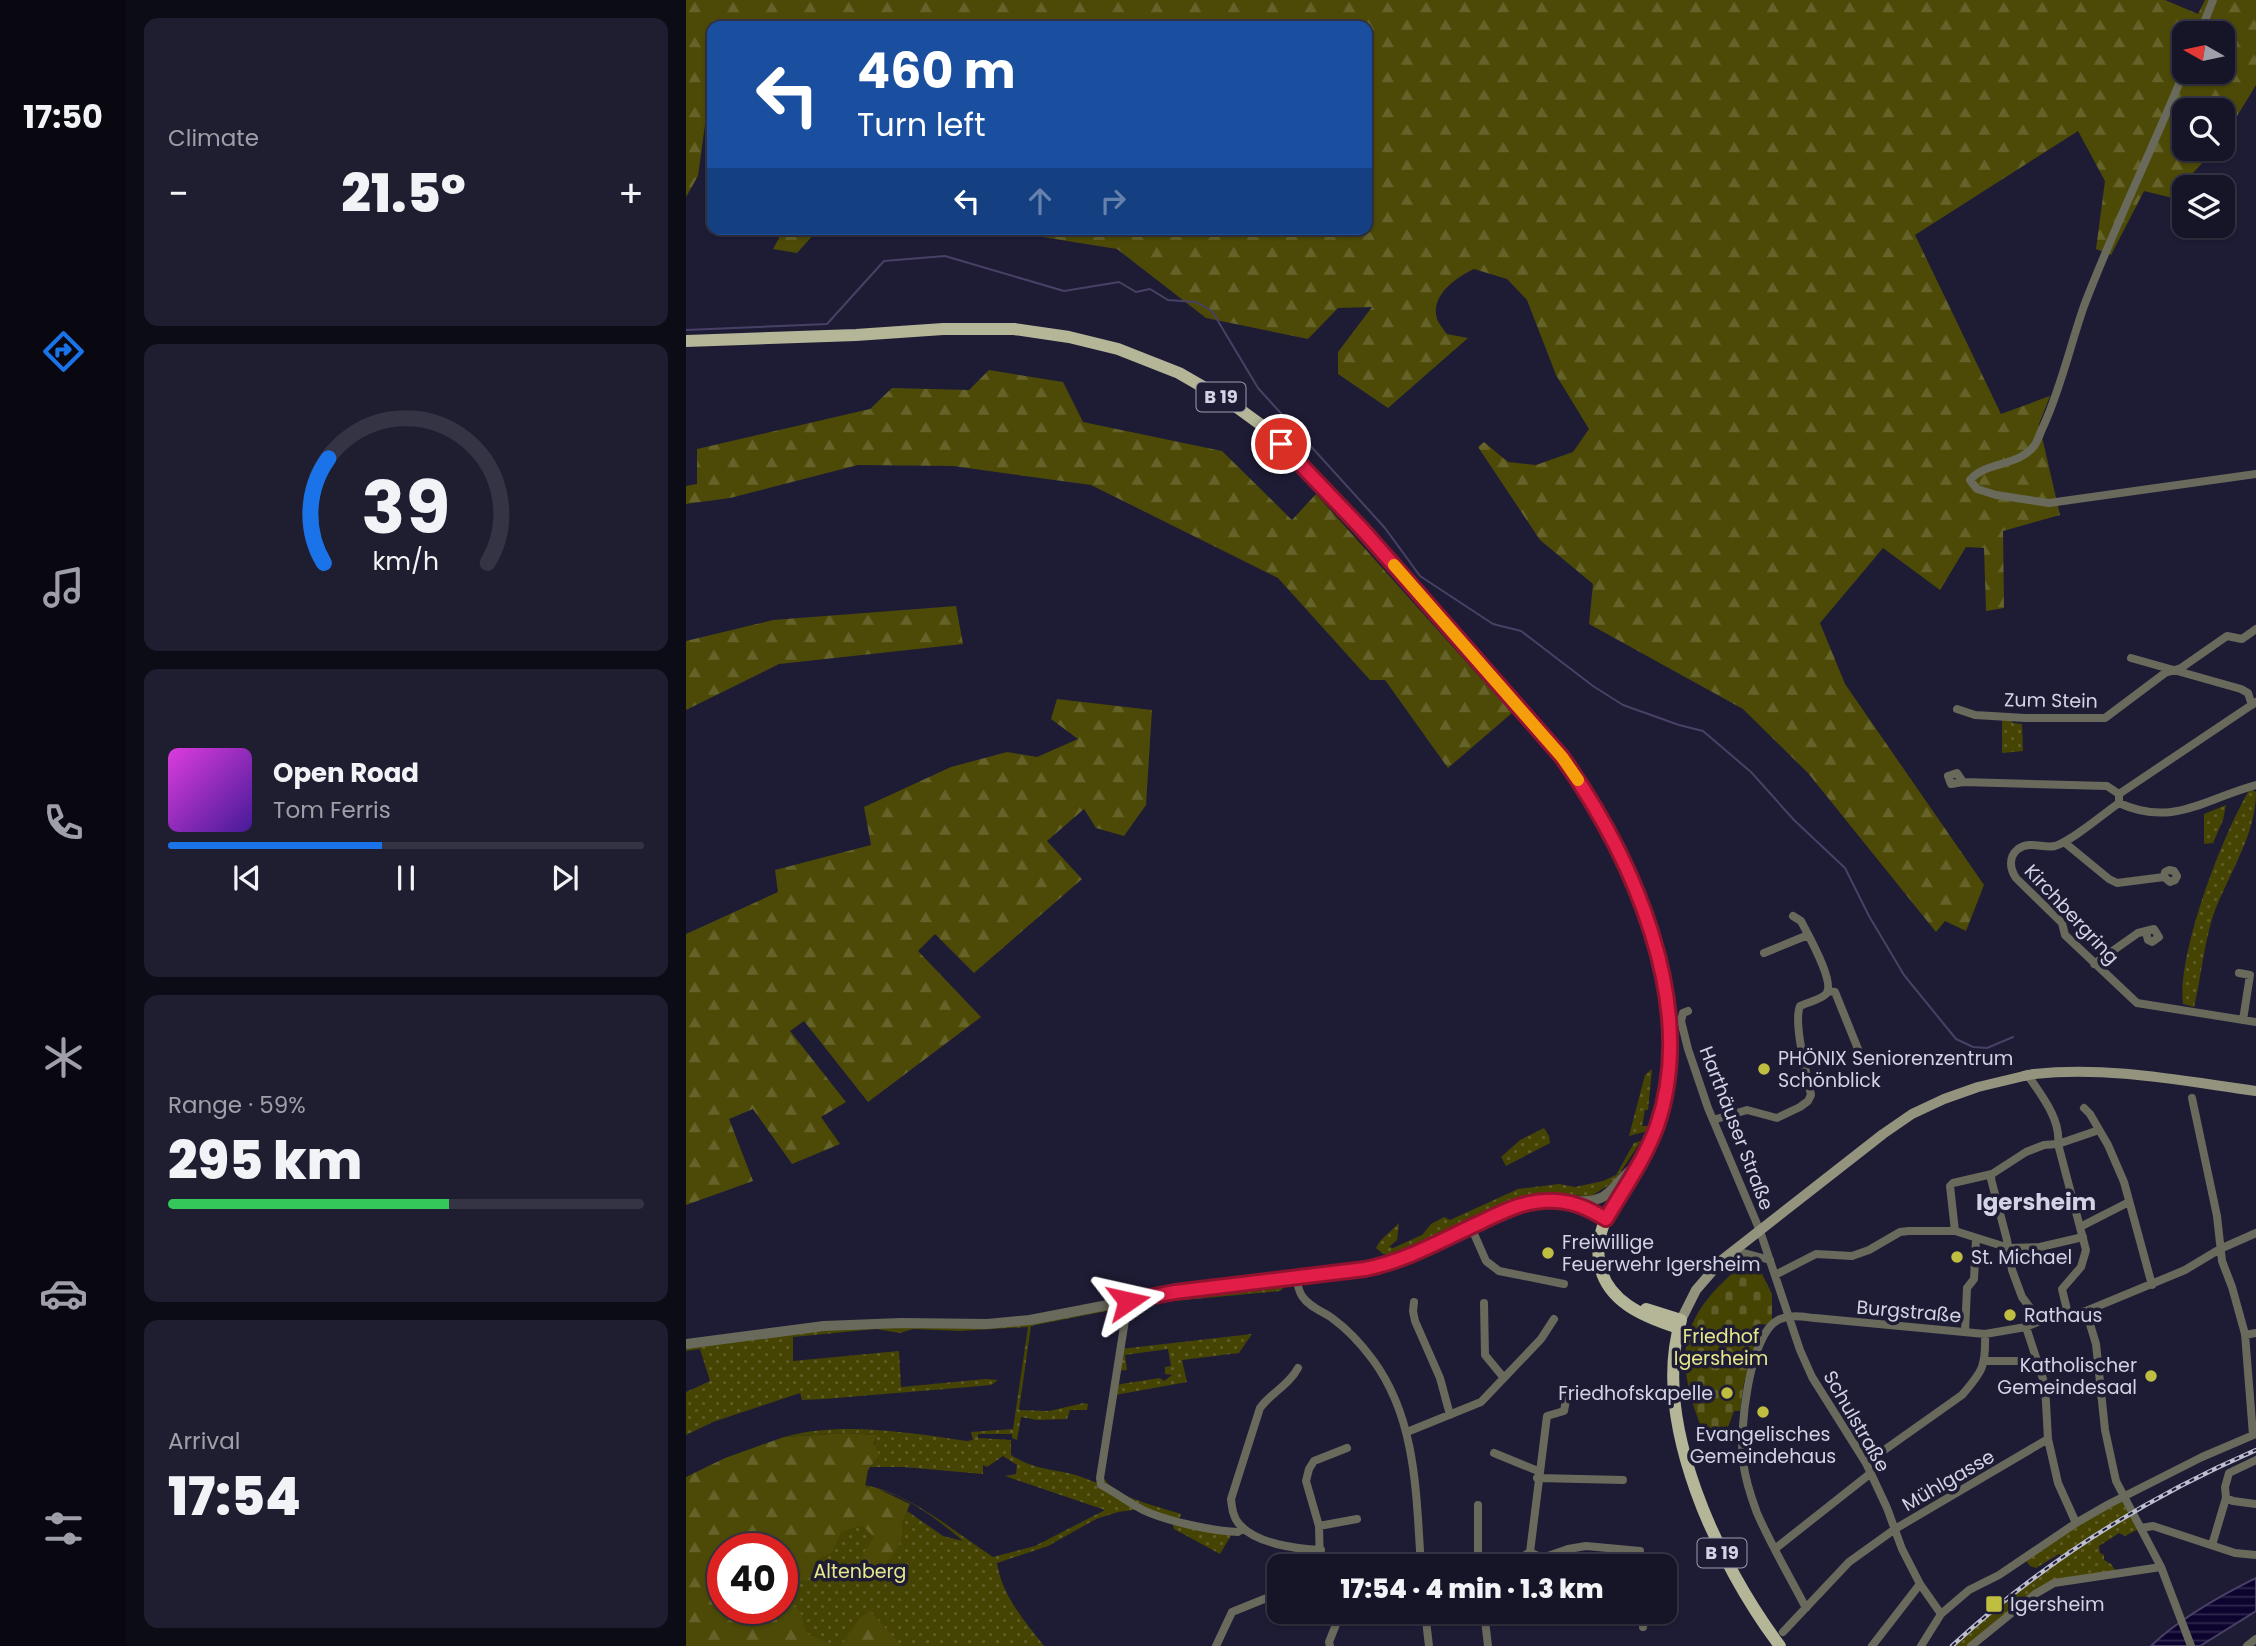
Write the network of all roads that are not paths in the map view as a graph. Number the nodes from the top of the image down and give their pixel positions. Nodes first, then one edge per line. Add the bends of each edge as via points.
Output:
1 (2213, 0) edge
2 (2205, 21) edge
3 (2179, 84) edge
4 (686, 341) edge
5 (2256, 474) edge
6 (2256, 629) edge
7 (2131, 658) dead end
8 (2173, 670) junction
9 (2254, 704) edge
10 (1957, 709) dead end
11 (1963, 782) dead end
12 (2256, 785) edge
13 (2119, 799) junction
14 (2064, 842) junction
15 (2164, 877) dead end
16 (1793, 916) dead end
17 (2146, 932) dead end
18 (1808, 935) junction
19 (1763, 953) dead end
20 (2094, 964) junction
21 (2239, 973) dead end
22 (1828, 991) junction
23 (1688, 1012) dead end
24 (2243, 1020) junction
25 (2256, 1023) edge
26 (1858, 1049) dead end
27 (2028, 1075) junction
28 (2256, 1091) edge
29 (2192, 1098) dead end
30 (2084, 1108) dead end
31 (1713, 1120) junction
32 (2099, 1130) junction
33 (2057, 1144) junction
34 (1640, 1163) junction
35 (1992, 1174) junction
36 (1560, 1201) junction
37 (1590, 1202) junction
38 (2129, 1202) junction
39 (1607, 1215) junction
40 (1471, 1227) junction
41 (2080, 1227) junction
42 (1760, 1231) junction
43 (1955, 1231) junction
44 (2256, 1233) edge
45 (2083, 1237) junction
46 (1976, 1239) junction
47 (2009, 1248) junction
48 (2220, 1249) junction
49 (1725, 1257) junction
50 (1770, 1260) junction
51 (1776, 1275) junction
52 (1296, 1276) junction
53 (1564, 1284) dead end
54 (2152, 1285) junction
55 (1690, 1299) junction
56 (1128, 1301) junction
57 (1414, 1301) dead end
58 (1484, 1303) dead end
59 (1629, 1306) junction
60 (2086, 1311) junction
61 (1662, 1313) junction
62 (2068, 1314) junction
63 (1788, 1317) junction
64 (1554, 1319) dead end
65 (2040, 1321) junction
66 (1680, 1324) junction
67 (2026, 1328) junction
68 (1965, 1332) junction
69 (2256, 1333) edge
70 (1985, 1334) junction
71 (2245, 1335) junction
72 (686, 1344) edge
73 (1986, 1361) junction
74 (2037, 1361) junction
75 (1298, 1368) dead end
76 (1504, 1378) junction
77 (1568, 1390) dead end
78 (1450, 1415) junction
79 (1407, 1432) junction
80 (2255, 1434) edge
81 (2048, 1439) junction
82 (1348, 1448) dead end
83 (1494, 1453) dead end
84 (2256, 1460) edge
85 (1866, 1463) junction
86 (1871, 1473) junction
87 (1538, 1475) junction
88 (1623, 1480) dead end
89 (2124, 1497) junction
90 (2225, 1498) junction
91 (2256, 1504) edge
92 (1478, 1505) dead end
93 (1357, 1519) dead end
94 (2076, 1523) junction
95 (1318, 1526) junction
96 (1243, 1528) junction
97 (2141, 1528) junction
98 (1895, 1529) junction
99 (2211, 1545) junction
100 (1776, 1548) junction
101 (1321, 1550) junction
102 (1640, 1551) dead end
103 (1530, 1552) junction
104 (1321, 1554) edge
105 (1419, 1554) edge
106 (1478, 1554) edge
107 (1527, 1554) edge
108 (1534, 1554) edge
109 (1554, 1554) edge
110 (2256, 1555) edge
111 (2161, 1567) junction
112 (1920, 1584) junction
113 (1267, 1598) edge
114 (1807, 1608) junction
115 (1941, 1614) junction
116 (1336, 1624) edge
117 (1426, 1624) edge
118 (1485, 1624) edge
119 (1644, 1624) edge
120 (1643, 1627) dead end
121 (1982, 1637) junction
122 (2256, 1639) edge
123 (1780, 1640) edge
124 (1216, 1646) edge
125 (1330, 1646) edge
126 (1429, 1646) edge
127 (1488, 1646) edge
128 (1872, 1646) edge
129 (1921, 1646) edge
130 (1971, 1646) edge
131 (1987, 1646) edge
132 (2191, 1646) edge
133 (2247, 1646) edge

1 - 2 street
3 - 5 street via 2107,246 2052,408 2034,447 2008,464 1978,471 1970,480 1977,489 1996,495 2049,503
4 - 34 main road, B 19 via 943,329 1014,329 1069,337 1118,349 1179,373 1264,427 1362,529 1562,757 1614,841 1639,894 1660,967 1668,1018 1664,1096
6 - 8 street, Zum Stein via 2242,639 2227,636
7 - 8 street
8 - 9 street via 2241,689
8 - 10 street, Zum Stein via 2105,718 1975,715
9 - 13 street
11 - 13 street via 2107,786
12 - 13 street via 2187,811 2140,811
13 - 14 street
14 - 15 street via 2117,883
14 - 20 street, Kirchbergring via 2053,847 2021,847 2012,856 2011,871
16 - 18 street
17 - 20 street
18 - 19 street
18 - 22 street via 1829,980
20 - 24 street, Kirchbergring via 2137,1003
21 - 24 street via 2250,975
22 - 26 street via 1835,992
22 - 31 street via 1798,1011 1811,1095 1808,1101 1777,1118 1747,1110
23 - 31 street, Harthäuser Straße via 1681,1021
24 - 25 street, Kirchbergring
27 - 28 main road via 2109,1072
27 - 33 street via 2054,1119
27 - 42 main road via 1978,1087 1912,1114
29 - 48 street
30 - 32 street
31 - 42 street, Harthäuser Straße
32 - 33 street
32 - 38 street via 2117,1163
33 - 35 street via 2026,1152
33 - 41 street
34 - 37 street via 1604,1198
34 - 39 main road, B 19
35 - 43 street via 1950,1186
35 - 47 street
36 - 37 street
36 - 39 street
36 - 40 street via 1531,1202
37 - 39 street
38 - 41 street
38 - 54 street
39 - 59 main road, B 19 via 1598,1244 1602,1275 1617,1298
40 - 52 street via 1387,1264
40 - 53 street via 1486,1261 1499,1271
41 - 45 street
42 - 49 main road
42 - 50 street, Harthäuser Straße
43 - 46 street
43 - 51 street via 1900,1232 1856,1255 1816,1254
44 - 48 street, Burgstraße
45 - 47 street via 2040,1247
45 - 62 street via 2081,1267 2062,1289
46 - 47 street
46 - 68 street
47 - 65 street via 2022,1297
48 - 54 street, Burgstraße
48 - 71 street
49 - 50 street via 1744,1253
49 - 55 main road
50 - 51 street, Harthäuser Straße
51 - 63 street, Harthäuser Straße
52 - 56 street
52 - 79 street via 1304,1299 1332,1319 1372,1359
54 - 60 street, Burgstraße
55 - 61 main road
55 - 66 main road
56 - 72 street via 1030,1320 824,1326
56 - 96 street via 1101,1485 1160,1516 1216,1530 1238,1532
57 - 78 street via 1415,1321 1440,1377
58 - 76 street via 1485,1355
59 - 61 main road
59 - 66 main road, B 19
60 - 62 street, Burgstraße
60 - 89 street via 2096,1344 2111,1463
61 - 66 main road
62 - 65 street, Burgstraße
63 - 68 street, Burgstraße
63 - 85 street, Schulstraße via 1812,1377
63 - 100 street via 1767,1330 1756,1356 1743,1428 1748,1484
64 - 76 street
65 - 67 street, Burgstraße
66 - 123 main road, B 19 via 1674,1380 1689,1468 1726,1560 1769,1631
67 - 70 street, Burgstraße
67 - 74 street
68 - 70 street, Burgstraße
69 - 71 street
70 - 73 street
71 - 80 street
73 - 74 street
73 - 85 street via 1962,1395
74 - 81 street via 2045,1385
75 - 96 street via 1260,1408 1231,1499 1233,1513
76 - 78 street via 1481,1402
77 - 87 street via 1564,1411 1546,1416
78 - 79 street
79 - 105 street
80 - 89 street
81 - 94 street via 2058,1483
81 - 98 street, Mühlgasse
82 - 95 street via 1314,1461 1309,1469 1306,1481
83 - 87 street
84 - 90 street via 2229,1473
85 - 86 street, Schulstraße
86 - 98 street, Schulstraße
86 - 100 street
87 - 88 street
87 - 103 street
89 - 94 street
89 - 97 street
90 - 91 street
90 - 99 street
92 - 106 street
93 - 95 street
94 - 115 street via 1969,1590
95 - 101 street
96 - 101 street via 1294,1549
97 - 99 street via 2153,1526
97 - 111 street
98 - 112 street, Schulstraße
98 - 114 street, Mühlgasse via 1850,1562
99 - 110 street
100 - 114 street
101 - 104 street
102 - 109 street via 1586,1546
103 - 107 street
103 - 108 street
111 - 121 street via 2054,1583
111 - 132 street
112 - 115 street, Schulstraße
112 - 128 street
113 - 124 street via 1232,1612
114 - 123 street, Mühlgasse
115 - 129 street
116 - 125 street
117 - 126 street
118 - 127 street
119 - 120 street
121 - 130 street
121 - 131 street
122 - 133 street

